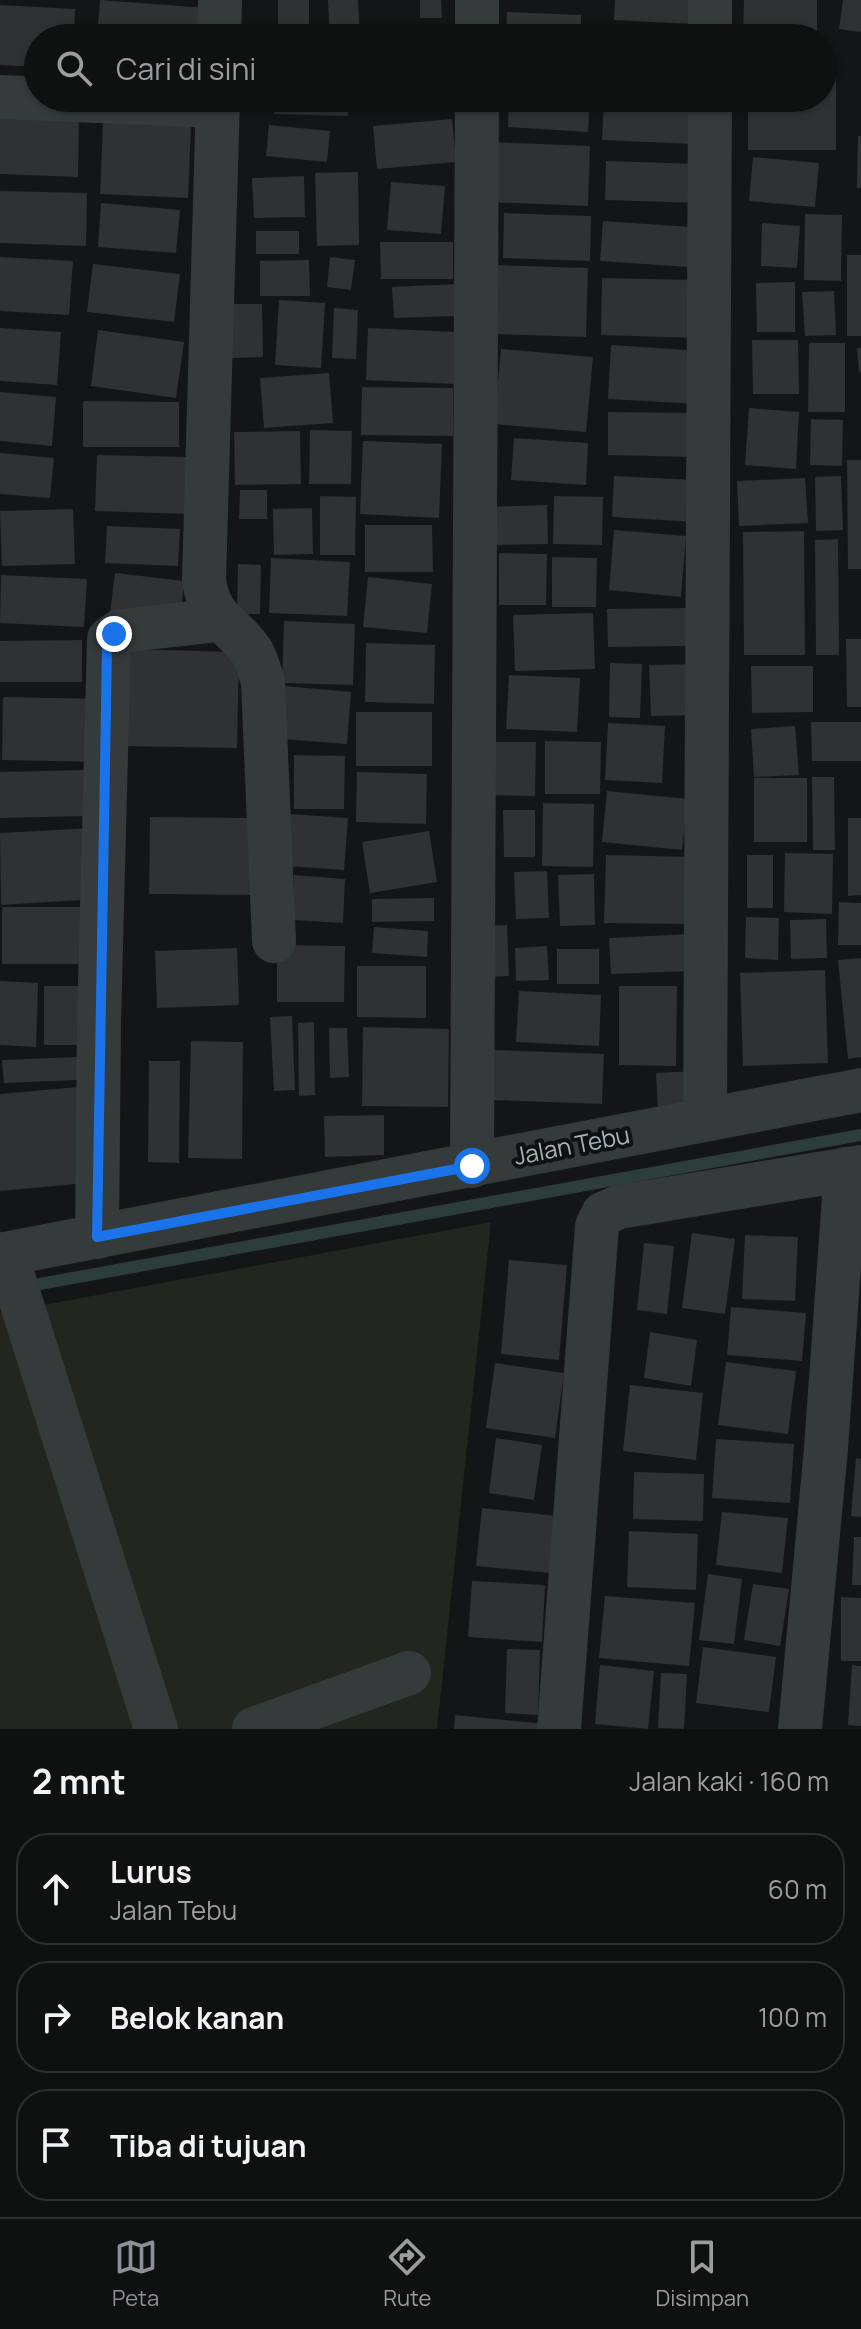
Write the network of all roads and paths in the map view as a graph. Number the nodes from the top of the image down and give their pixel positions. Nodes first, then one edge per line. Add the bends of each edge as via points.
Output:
1 (220, 0) edge
2 (477, 0) edge
3 (710, 0) edge
4 (219, 24) edge
5 (477, 24) edge
6 (710, 24) edge
7 (0, 97) edge
8 (24, 98) edge
9 (218, 112) edge
10 (477, 112) edge
11 (710, 112) edge
12 (219, 620) junction
13 (274, 941) dead end
14 (861, 1090) edge
15 (705, 1119) junction
16 (472, 1166) junction
17 (854, 1168) edge
18 (97, 1237) junction
19 (5, 1256) edge
20 (409, 1673) dead end
21 (156, 1729) edge
22 (254, 1729) edge
23 (559, 1729) edge
24 (800, 1729) edge

1 - 4 street
2 - 5 street
3 - 6 street
7 - 8 street
9 - 12 street via 204,580
10 - 16 street
11 - 15 street
12 - 13 street via 253,653 263,682
12 - 18 street via 120,631 109,639
14 - 15 street, Jalan Tebu
15 - 16 street, Jalan Tebu
16 - 18 street, Jalan Tebu
17 - 23 street via 619,1207 603,1214 597,1226
17 - 24 street
18 - 19 street, Jalan Tebu
19 - 21 street
20 - 22 street

